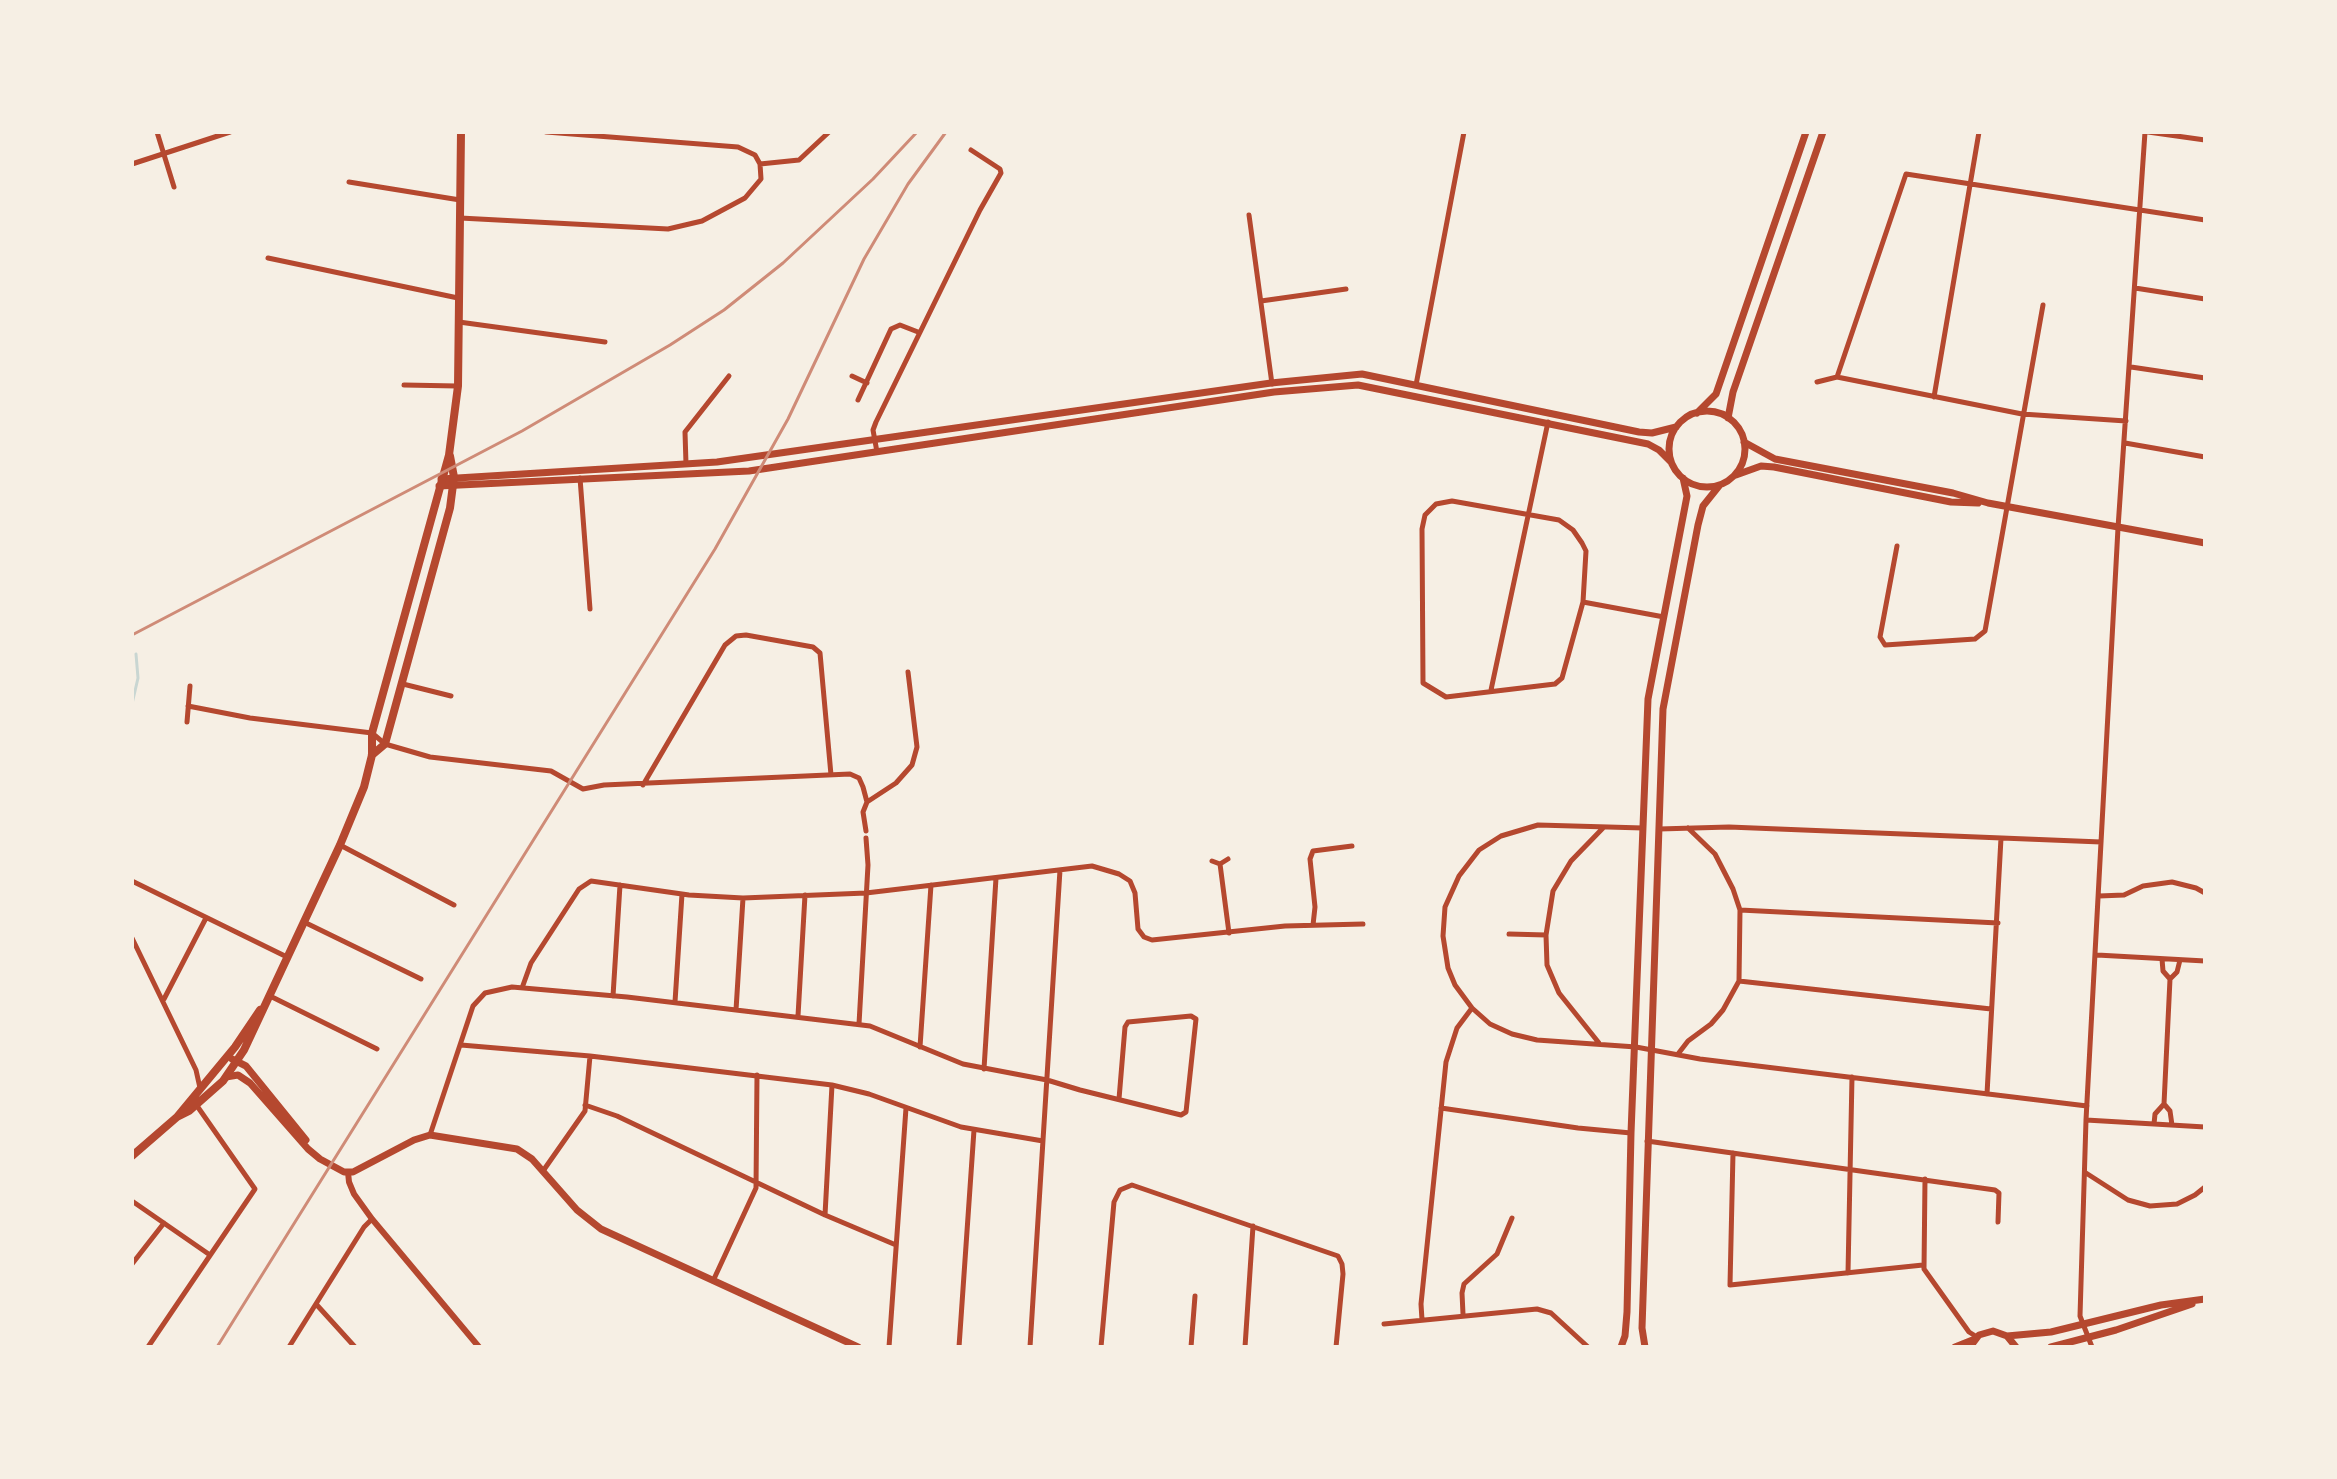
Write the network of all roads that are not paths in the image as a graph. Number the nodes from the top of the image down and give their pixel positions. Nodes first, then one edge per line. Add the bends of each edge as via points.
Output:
1 (157, 132) edge
2 (230, 132) edge
3 (461, 132) edge
4 (546, 132) edge
5 (829, 132) edge
6 (1464, 132) edge
7 (1806, 132) edge
8 (1823, 132) edge
9 (1979, 132) edge
10 (2146, 132) edge
11 (2205, 140) edge
12 (971, 150) dead end
13 (164, 154) junction
14 (132, 164) edge
15 (760, 164) junction
16 (349, 182) dead end
17 (1971, 184) junction
18 (174, 187) dead end
19 (460, 200) junction
20 (2141, 210) junction
21 (1249, 215) dead end
22 (459, 218) junction
23 (2205, 220) edge
24 (268, 258) dead end
25 (2135, 288) junction
26 (1346, 289) dead end
27 (459, 298) junction
28 (2205, 299) edge
29 (1261, 301) junction
30 (2043, 305) dead end
31 (458, 322) junction
32 (918, 332) junction
33 (605, 342) dead end
34 (2131, 367) junction
35 (729, 376) dead end
36 (852, 376) dead end
37 (1837, 377) junction
38 (2205, 378) edge
39 (1817, 382) dead end
40 (867, 383) junction
41 (1271, 383) junction
42 (404, 385) dead end
43 (1416, 385) junction
44 (458, 386) junction
45 (1274, 392) junction
46 (1934, 397) junction
47 (858, 400) dead end
48 (1697, 413) junction
49 (2022, 414) junction
50 (1728, 418) junction
51 (2126, 421) junction
52 (1548, 422) junction
53 (1676, 427) junction
54 (874, 441) junction
55 (1744, 442) junction
56 (2125, 443) junction
57 (877, 452) junction
58 (2205, 457) edge
59 (449, 458) junction
60 (1671, 462) junction
61 (686, 464) junction
62 (580, 469) junction
63 (1736, 475) junction
64 (1683, 478) junction
65 (454, 479) junction
66 (580, 480) junction
67 (441, 481) junction
68 (1719, 486) junction
69 (1988, 503) junction
70 (2006, 506) junction
71 (1528, 514) junction
72 (2118, 528) junction
73 (2205, 543) edge
74 (1897, 546) dead end
75 (1583, 602) junction
76 (590, 609) dead end
77 (1664, 617) junction
78 (908, 672) dead end
79 (440, 683) dead end
80 (403, 684) junction
81 (190, 686) dead end
82 (1491, 690) junction
83 (437, 694) junction
84 (451, 696) dead end
85 (188, 706) junction
86 (187, 722) dead end
87 (372, 733) junction
88 (385, 744) junction
89 (372, 755) junction
90 (831, 775) junction
91 (643, 785) junction
92 (867, 802) junction
93 (1603, 828) junction
94 (1643, 828) junction
95 (1658, 828) junction
96 (1687, 828) junction
97 (866, 831) dead end
98 (866, 838) dead end
99 (2001, 838) junction
100 (2101, 842) junction
101 (340, 845) junction
102 (1352, 846) dead end
103 (1228, 859) dead end
104 (1212, 861) dead end
105 (1220, 864) junction
106 (1060, 870) junction
107 (996, 878) junction
108 (132, 881) edge
109 (620, 885) junction
110 (931, 885) junction
111 (866, 893) junction
112 (2205, 893) edge
113 (682, 894) junction
114 (805, 895) junction
115 (2099, 896) junction
116 (743, 898) junction
117 (454, 905) dead end
118 (1740, 910) junction
119 (206, 918) junction
120 (304, 922) junction
121 (1998, 923) junction
122 (1363, 924) dead end
123 (1313, 925) junction
124 (1229, 933) junction
125 (1509, 934) dead end
126 (1546, 935) junction
127 (132, 938) edge
128 (2097, 955) junction
129 (287, 957) junction
130 (2162, 959) junction
131 (2180, 960) junction
132 (2205, 961) edge
133 (421, 979) dead end
134 (2170, 979) junction
135 (1739, 981) junction
136 (522, 988) junction
137 (268, 995) junction
138 (613, 996) junction
139 (164, 1000) junction
140 (675, 1002) junction
141 (1472, 1008) junction
142 (1991, 1009) junction
143 (736, 1010) junction
144 (798, 1016) junction
145 (859, 1024) junction
146 (243, 1043) junction
147 (1600, 1044) junction
148 (461, 1045) junction
149 (920, 1047) junction
150 (1636, 1047) junction
151 (377, 1049) dead end
152 (1651, 1049) junction
153 (1678, 1054) junction
154 (590, 1056) junction
155 (238, 1062) junction
156 (222, 1063) junction
157 (984, 1069) junction
158 (757, 1075) junction
159 (241, 1076) junction
160 (226, 1077) junction
161 (1852, 1077) junction
162 (1047, 1080) junction
163 (832, 1085) junction
164 (200, 1088) junction
165 (1987, 1094) junction
166 (1119, 1099) junction
167 (194, 1101) junction
168 (2164, 1104) junction
169 (585, 1105) junction
170 (2087, 1106) junction
171 (906, 1108) junction
172 (1441, 1108) junction
173 (2086, 1120) junction
174 (2154, 1124) junction
175 (2172, 1125) junction
176 (2205, 1127) edge
177 (974, 1130) junction
178 (1631, 1133) junction
179 (430, 1135) junction
180 (1043, 1141) junction
181 (1647, 1141) junction
182 (312, 1153) junction
183 (1733, 1153) junction
184 (132, 1156) edge
185 (1850, 1169) junction
186 (543, 1171) junction
187 (344, 1172) junction
188 (2085, 1173) junction
189 (1925, 1179) junction
190 (756, 1181) junction
191 (2205, 1187) edge
192 (132, 1201) edge
193 (825, 1215) junction
194 (1512, 1218) dead end
195 (372, 1219) junction
196 (1998, 1222) dead end
197 (164, 1223) junction
198 (1253, 1226) junction
199 (896, 1245) junction
200 (210, 1255) junction
201 (132, 1264) edge
202 (1923, 1265) junction
203 (1848, 1273) junction
204 (713, 1281) junction
205 (1195, 1296) dead end
206 (2205, 1299) edge
207 (316, 1304) junction
208 (1463, 1315) junction
209 (1422, 1320) junction
210 (1384, 1324) dead end
211 (2083, 1324) junction
212 (2007, 1336) junction
213 (1976, 1338) junction
214 (2088, 1338) junction
215 (855, 1346) edge
216 (148, 1347) edge
217 (289, 1347) edge
218 (355, 1347) edge
219 (479, 1347) edge
220 (889, 1347) edge
221 (959, 1347) edge
222 (1030, 1347) edge
223 (1101, 1347) edge
224 (1191, 1347) edge
225 (1245, 1347) edge
226 (1336, 1347) edge
227 (1588, 1347) edge
228 (1621, 1347) edge
229 (1645, 1347) edge
230 (1955, 1347) edge
231 (1970, 1347) edge
232 (2016, 1347) edge
233 (2051, 1347) edge
234 (2092, 1347) edge

1 - 13 street
2 - 13 street
3 - 19 highway
4 - 15 street via 738,147 755,155
5 - 15 street via 799,160
6 - 43 street
7 - 48 main road via 1716,394
8 - 50 main road
9 - 17 street
10 - 11 street
10 - 20 street
12 - 32 street via 1001,173
13 - 14 street
13 - 18 street
15 - 22 street via 761,179 745,198 702,221 668,229
16 - 19 street
17 - 20 street
17 - 37 street via 1906,174
17 - 46 street
19 - 22 highway
20 - 23 street
20 - 25 street
21 - 29 street
22 - 27 highway
24 - 27 street
25 - 28 street
25 - 34 street
26 - 29 street
27 - 31 highway
29 - 41 street
30 - 49 street
31 - 33 street
31 - 44 highway
32 - 40 street via 900,325 891,329
32 - 54 street via 876,422
34 - 38 street
34 - 51 street
35 - 61 street via 686,429
36 - 40 street
37 - 39 street
37 - 46 street
40 - 47 street
41 - 43 main road via 1362,374
41 - 45 street
41 - 54 main road
42 - 44 street
43 - 53 main road via 1639,432
44 - 59 highway
45 - 52 main road via 1358,385
45 - 57 main road
46 - 49 street
48 - 50 main road
48 - 53 main road
49 - 51 street
49 - 70 street
50 - 55 main road
51 - 56 street
52 - 60 main road via 1648,444
52 - 71 street
53 - 60 main road via 1669,444
54 - 57 street
54 - 61 main road
55 - 63 main road
55 - 69 main road via 1775,459
56 - 58 street
56 - 72 street
57 - 66 main road via 749,471
59 - 65 highway
59 - 67 highway
60 - 64 main road
61 - 62 main road
62 - 65 main road
62 - 66 street
63 - 68 main road
63 - 69 main road via 1774,467 1951,502
64 - 68 main road via 1702,487
64 - 77 main road via 1687,496
65 - 66 main road
65 - 67 main road
65 - 80 highway
66 - 76 street
67 - 87 highway
68 - 95 main road via 1703,506 1671,659 1663,709
69 - 70 main road
70 - 72 main road
70 - 74 street via 1985,631 1975,639 1885,645 1880,637
71 - 75 street via 1559,520 1582,543
71 - 82 street
71 - 82 street via 1452,501 1436,504 1425,515 1422,529 1423,683 1446,697
72 - 73 main road
72 - 100 street
75 - 77 street
75 - 82 street via 1562,678 1555,684
77 - 94 main road via 1648,699
78 - 92 street via 917,747 912,765
79 - 83 street
80 - 83 street
80 - 88 highway
81 - 85 street
83 - 84 street
85 - 86 street
85 - 87 street
87 - 88 street
87 - 89 highway
88 - 89 highway
88 - 91 street via 430,757 556,773 583,789
89 - 101 highway
90 - 91 street
90 - 91 street via 820,653 813,647 746,635 725,645
90 - 92 street via 859,778
92 - 97 street
93 - 94 street
93 - 126 street via 1571,861 1553,891
93 - 141 street via 1538,825 1501,836 1479,850 1459,876 1445,907 1443,936 1448,968
94 - 150 main road
95 - 96 street
95 - 152 main road
96 - 99 street
96 - 118 street via 1715,854
98 - 111 street
99 - 100 street
99 - 121 street
100 - 115 street
101 - 117 street
101 - 120 highway
102 - 123 street via 1313,851
103 - 105 street
104 - 105 street
105 - 124 street
106 - 107 street
106 - 124 street via 1092,866 1127,878 1134,889 1136,926 1149,940
106 - 162 street
107 - 110 street
107 - 157 street
108 - 119 street
109 - 113 street
109 - 136 street via 591,881 582,886 531,963
109 - 138 street
110 - 111 street
110 - 149 street
111 - 114 street
111 - 145 street
112 - 115 street via 2172,882
113 - 116 street
113 - 140 street
114 - 116 street
114 - 144 street
115 - 128 street
116 - 143 street
118 - 121 street
118 - 135 street
119 - 129 street
119 - 139 street
120 - 129 highway
120 - 133 street
121 - 142 street
122 - 123 street
123 - 124 street
125 - 126 street
126 - 147 street via 1547,965 1559,993
127 - 139 street
128 - 130 street
128 - 170 street
129 - 137 highway
130 - 131 street
130 - 134 street
131 - 132 street
131 - 134 street
134 - 168 street
135 - 142 street
135 - 153 street via 1723,1010
136 - 138 street
136 - 148 street via 482,995
137 - 146 highway
137 - 151 street
138 - 140 street
139 - 164 street
140 - 143 street
141 - 147 street via 1512,1034
141 - 172 street via 1450,1046
142 - 165 street
143 - 144 street
144 - 145 street
145 - 149 street
146 - 155 highway
146 - 156 highway
147 - 150 street
148 - 154 street
148 - 179 street
149 - 157 street
150 - 152 street
150 - 178 main road
152 - 153 street
152 - 181 main road
153 - 161 street
154 - 158 street
154 - 169 street
155 - 156 main road
155 - 159 main road
155 - 160 highway
155 - 182 main road via 290,1118
156 - 164 highway
157 - 162 street
158 - 163 street
158 - 190 street
159 - 160 main road
159 - 182 main road
160 - 167 highway
161 - 165 street
161 - 185 street
162 - 166 street
162 - 180 street
163 - 171 street
163 - 193 street
164 - 167 highway
165 - 170 street
166 - 166 street via 1128,1022 1196,1019 1186,1112
167 - 184 highway
167 - 200 street via 255,1189
168 - 174 street
168 - 175 street
169 - 186 street
169 - 190 street
170 - 173 street
171 - 177 street
171 - 199 street
172 - 178 street
172 - 209 street
173 - 174 street
173 - 188 street
174 - 175 street
175 - 176 street
177 - 180 street
177 - 221 street
178 - 228 main road via 1626,1329
179 - 186 main road via 509,1146
179 - 187 main road
180 - 222 street
181 - 183 street
181 - 229 main road
182 - 187 main road
183 - 185 street
183 - 203 street via 1730,1285
185 - 189 street
185 - 203 street
186 - 204 main road via 601,1229
187 - 195 street
188 - 191 street via 2118,1194 2160,1207 2177,1204
188 - 211 street
189 - 196 street via 1998,1191
189 - 202 street
190 - 193 street
190 - 204 street
192 - 197 street
193 - 199 street
194 - 208 street via 1497,1254 1464,1284
195 - 207 street
195 - 219 street
197 - 200 street
197 - 201 street
198 - 223 street via 1137,1186 1120,1190 1114,1202
198 - 225 street
198 - 226 street via 1340,1259
199 - 220 street
200 - 216 street
202 - 203 street
202 - 213 street
204 - 215 main road
205 - 224 street
206 - 211 main road
206 - 214 main road
207 - 217 street
207 - 218 street
208 - 209 street
208 - 227 street via 1543,1310
209 - 210 street
211 - 212 main road
211 - 214 street
212 - 213 main road via 1993,1331
212 - 232 main road
213 - 230 main road
213 - 231 main road
214 - 233 main road
214 - 234 street

